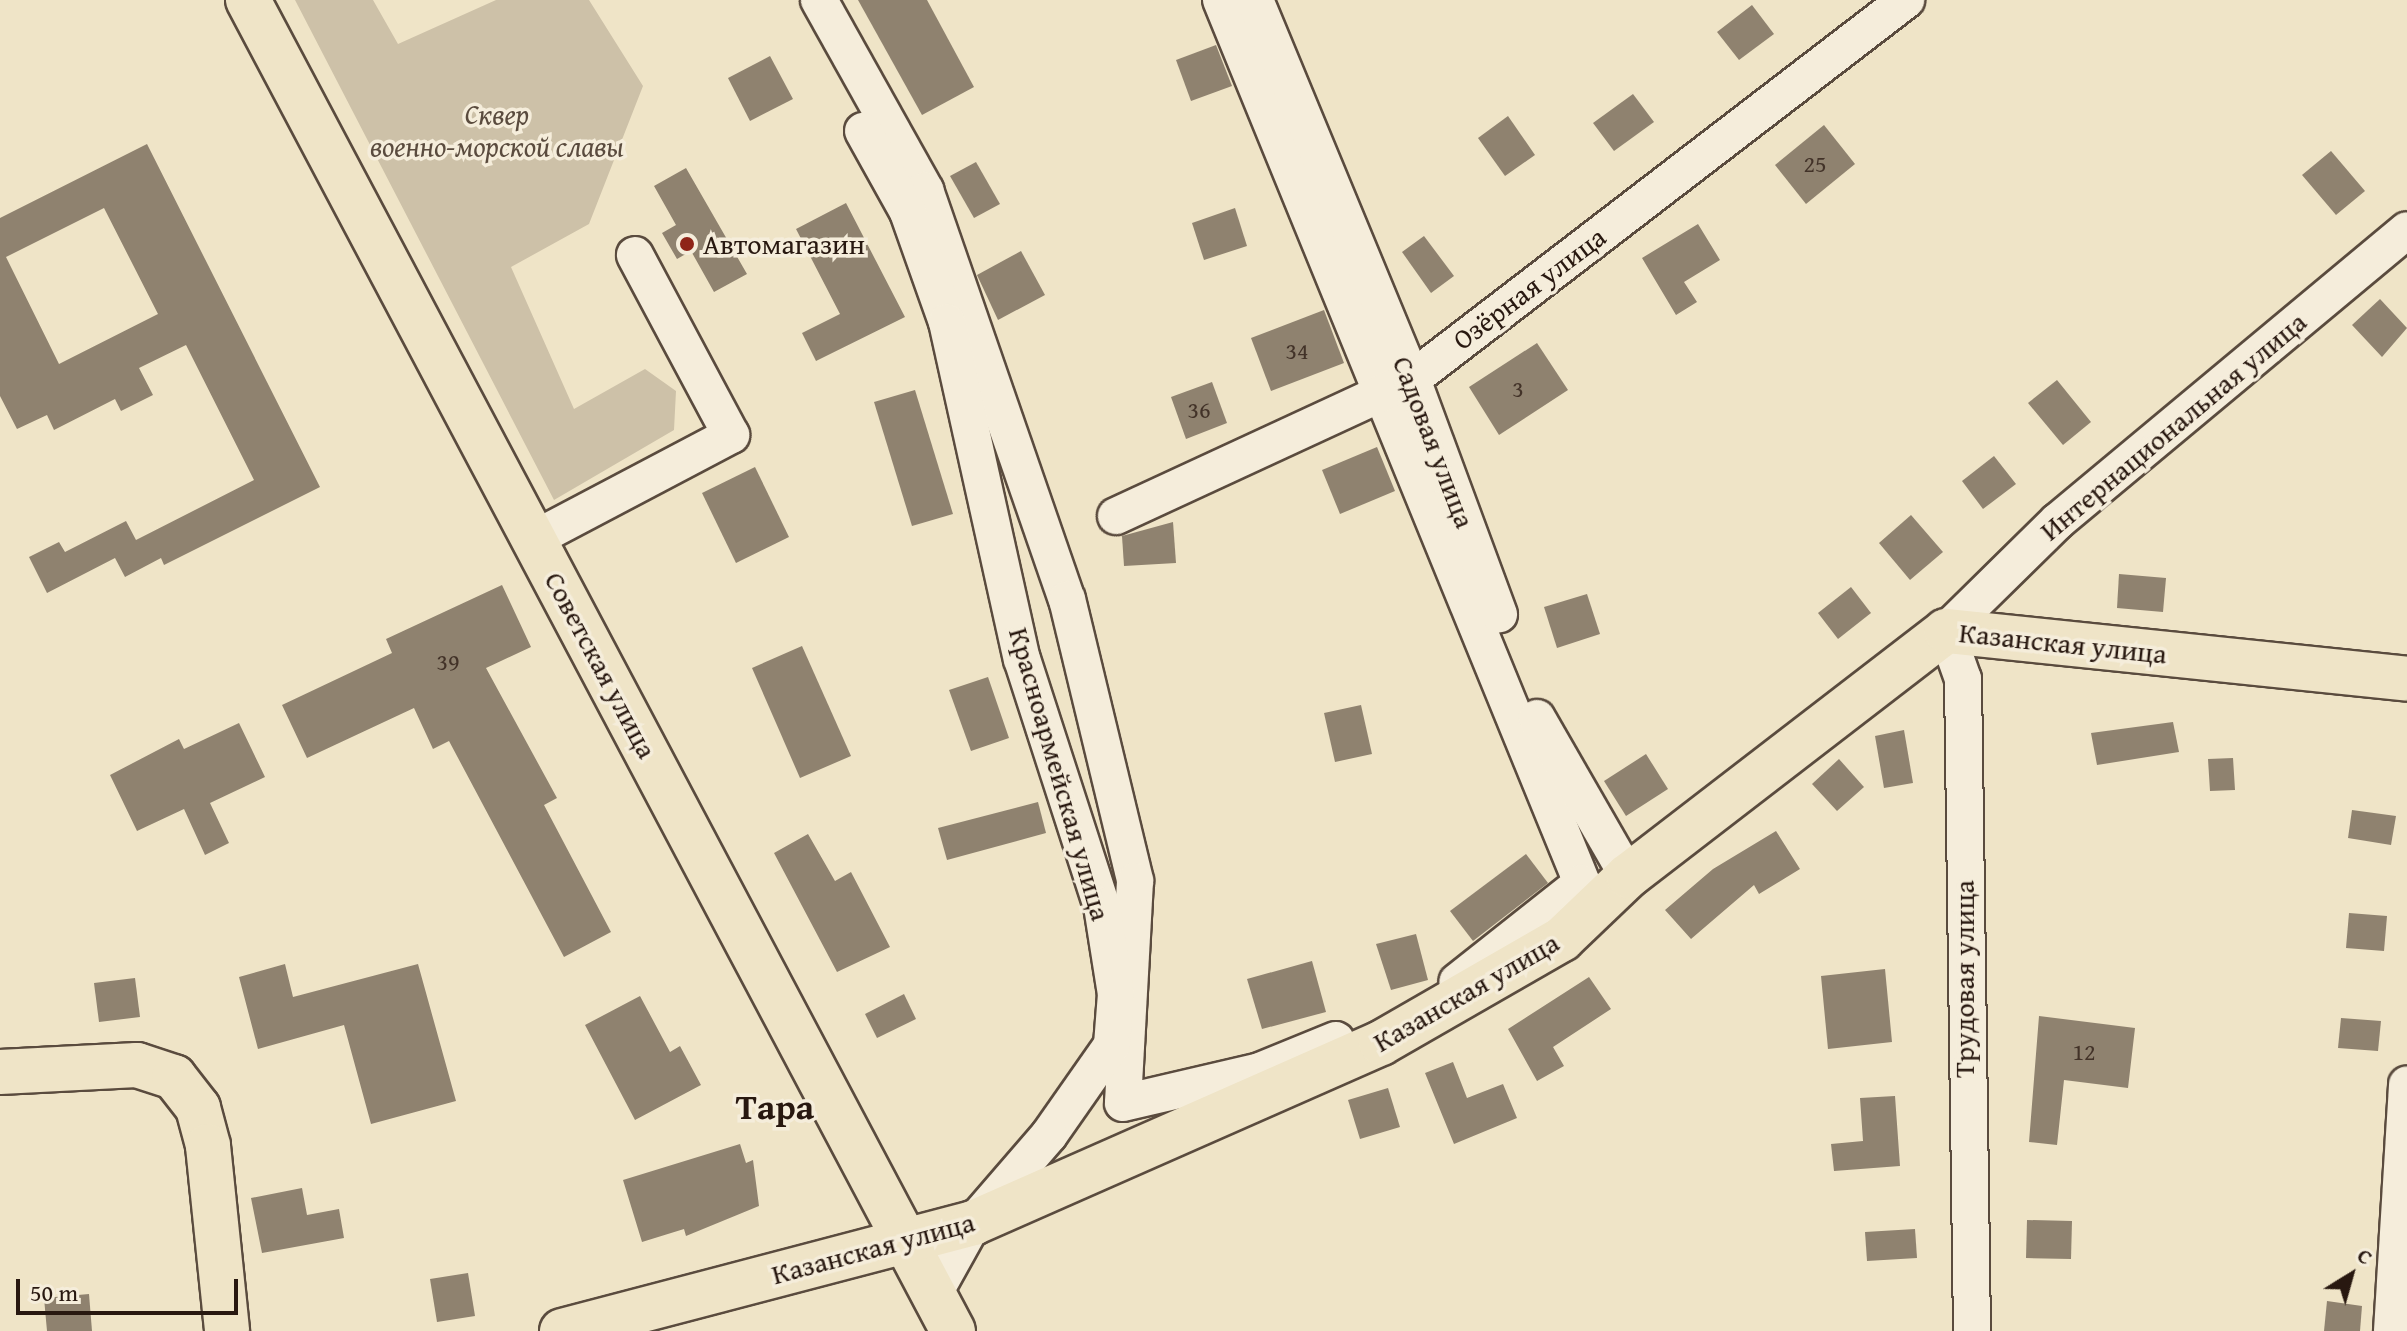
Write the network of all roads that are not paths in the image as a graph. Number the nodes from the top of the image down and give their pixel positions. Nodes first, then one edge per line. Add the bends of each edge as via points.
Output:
1 (248, 0) edge
2 (791, 0) edge
3 (819, 0) edge
4 (1221, 0) edge
5 (1255, 0) edge
6 (1906, 0) edge
7 (2407, 230) edge
8 (635, 255) dead end
9 (1398, 386) junction
10 (1116, 516) dead end
11 (534, 539) junction
12 (1946, 631) junction
13 (2407, 679) edge
14 (1628, 876) junction
15 (0, 1072) edge
16 (2407, 1084) edge
17 (973, 1223) junction
18 (904, 1238) junction
19 (939, 1318) edge
20 (620, 1324) edge
21 (227, 1331) edge
22 (562, 1331) edge
23 (1972, 1331) edge
24 (2392, 1331) edge

1 - 11 main road, Советская улица
2 - 17 street, Красноармейская улица via 908,212 947,322 1022,659 1102,906 1116,994 1112,1045 1049,1135
3 - 9 street via 925,190 1067,599 1135,881 1123,1103 1260,1071 1434,1001 1582,883
4 - 9 street
5 - 9 street, Садовая улица
6 - 9 street, Озёрная улица
7 - 12 street, Интернациональная улица via 2058,521
8 - 11 street via 731,435
9 - 10 street, Озёрная улица
9 - 14 street, Садовая улица via 1541,728
11 - 18 main road, Советская улица
12 - 13 main road, Казанская улица
12 - 14 main road, Казанская улица
12 - 23 street, Трудовая улица via 1963,679
14 - 17 main road, Казанская улица via 1562,939 1445,1009
15 - 21 main road via 137,1065 174,1077 198,1108 208,1146
16 - 24 street
17 - 18 main road, Казанская улица
17 - 19 street, Красноармейская улица
18 - 19 main road, Советская улица
18 - 20 main road, Казанская улица
20 - 22 main road, Казанская улица

